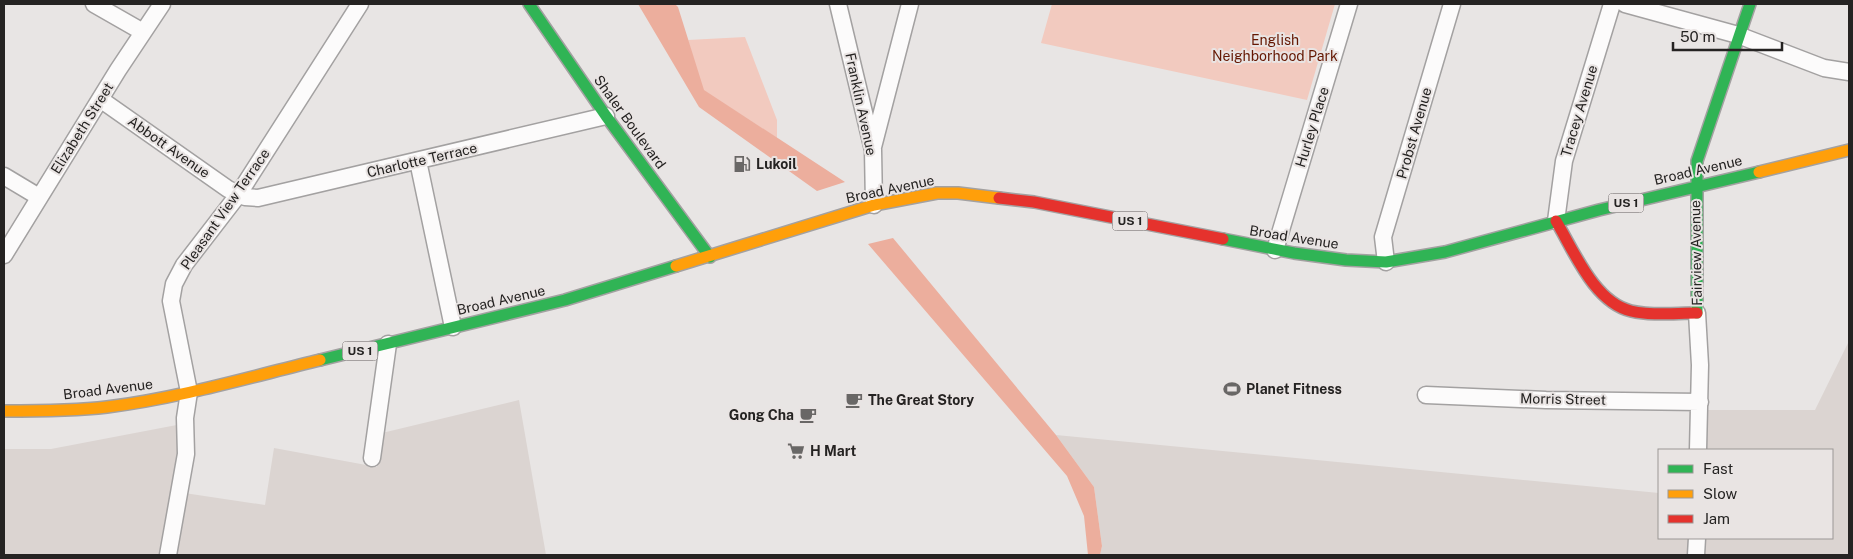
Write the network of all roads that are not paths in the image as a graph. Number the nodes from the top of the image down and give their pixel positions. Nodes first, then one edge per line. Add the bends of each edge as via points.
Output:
1 (94, 4) edge
2 (162, 4) edge
3 (360, 4) edge
4 (529, 4) edge
5 (838, 4) edge
6 (910, 4) edge
7 (1349, 4) edge
8 (1452, 4) edge
9 (1612, 4) edge
10 (1625, 4) edge
11 (1750, 4) edge
12 (144, 32) junction
13 (1738, 35) junction
14 (1849, 72) edge
15 (100, 99) junction
16 (606, 116) junction
17 (873, 150) junction
18 (1849, 150) edge
19 (418, 161) junction
20 (4, 176) edge
21 (1696, 186) junction
22 (238, 195) junction
23 (39, 197) junction
24 (874, 205) junction
25 (1556, 221) junction
26 (1275, 250) junction
27 (4, 255) edge
28 (710, 257) junction
29 (1386, 262) junction
30 (1697, 313) junction
31 (454, 326) junction
32 (388, 344) junction
33 (189, 392) junction
34 (1426, 395) dead end
35 (1700, 402) junction
36 (4, 411) edge
37 (1698, 449) edge
38 (372, 458) dead end
39 (1697, 539) edge
40 (168, 555) edge
41 (1696, 555) edge

1 - 12 street
2 - 12 street, Elizabeth Street
3 - 22 street, Pleasant View Terrace
4 - 16 main road, Shaler Boulevard
5 - 17 street, Franklin Avenue
6 - 17 street
7 - 26 street, Hurley Place
8 - 29 street, Probst Avenue via 1383,237
9 - 25 street, Tracey Avenue via 1564,161
10 - 13 street
11 - 13 main road, Fairview Avenue
12 - 15 street, Elizabeth Street
13 - 14 street via 1824,68
13 - 21 main road, Fairview Avenue via 1697,161
15 - 22 street, Abbott Avenue
15 - 23 street, Elizabeth Street
16 - 19 street, Charlotte Terrace
16 - 28 main road, Shaler Boulevard
17 - 24 street, Franklin Avenue
18 - 21 main road, Broad Avenue / US 1
19 - 22 street, Charlotte Terrace via 258,198
19 - 31 street
20 - 23 street
21 - 25 main road, Broad Avenue / US 1
21 - 30 main road, Fairview Avenue
22 - 33 street, Pleasant View Terrace via 174,284 171,301
23 - 27 street, Elizabeth Street
24 - 26 main road, Broad Avenue / US 1 via 937,193 958,193 1034,202
24 - 28 main road, Broad Avenue / US 1
25 - 29 main road, Broad Avenue / US 1 via 1445,252
25 - 30 main road via 1592,281 1606,297 1622,308 1654,313
26 - 29 main road, Broad Avenue / US 1
28 - 31 main road, Broad Avenue / US 1 via 564,300
30 - 35 street, Fairview Avenue
31 - 32 main road, Broad Avenue / US 1
32 - 33 main road, Broad Avenue / US 1
32 - 38 street
33 - 36 main road, Broad Avenue / US 1 via 108,407
33 - 40 street, Pleasant View Terrace via 185,418 186,454
34 - 35 street, Morris Street
35 - 37 street, Fairview Avenue
39 - 41 street

